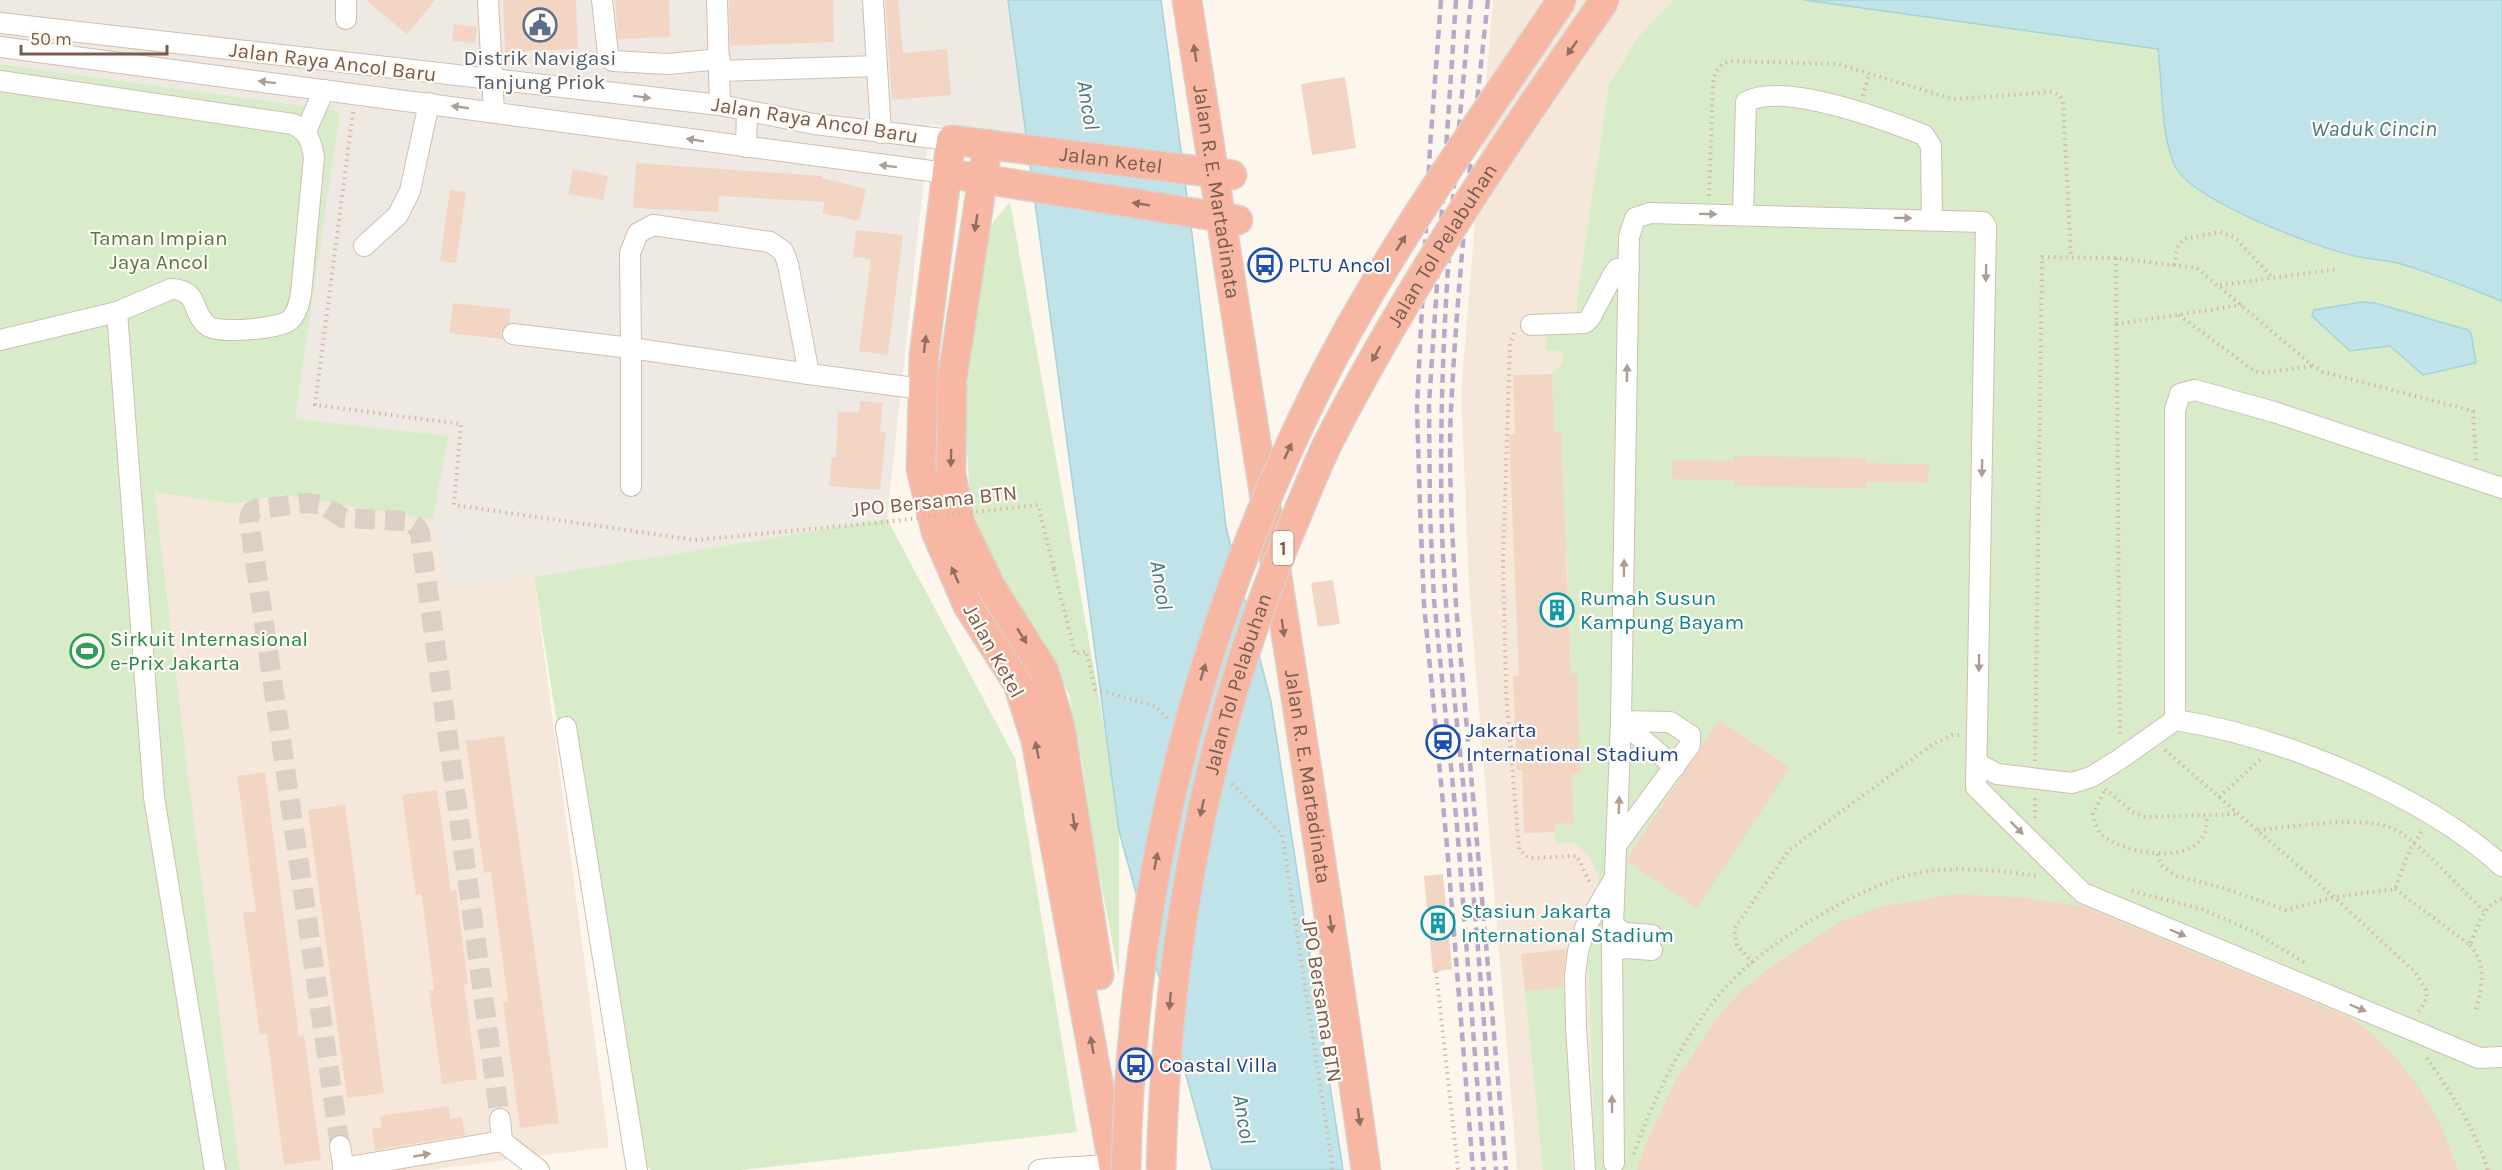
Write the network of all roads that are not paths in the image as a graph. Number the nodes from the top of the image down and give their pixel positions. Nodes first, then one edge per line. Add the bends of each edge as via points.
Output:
1 (488, 0) edge
2 (602, 0) edge
3 (717, 0) edge
4 (873, 0) edge
5 (1187, 0) edge
6 (1207, 0) edge
7 (1562, 0) edge
8 (1605, 0) edge
9 (0, 23) edge
10 (0, 47) edge
11 (720, 65) junction
12 (877, 66) junction
13 (0, 81) edge
14 (492, 81) junction
15 (324, 90) junction
16 (429, 103) junction
17 (720, 105) junction
18 (747, 111) junction
19 (494, 112) junction
20 (306, 131) junction
21 (881, 133) junction
22 (951, 140) junction
23 (988, 144) junction
24 (746, 147) junction
25 (946, 173) junction
26 (1214, 173) junction
27 (983, 179) junction
28 (1743, 215) junction
29 (1220, 217) junction
30 (1932, 219) junction
31 (364, 246) dead end
32 (1629, 268) junction
33 (117, 312) junction
34 (1531, 325) road end
35 (513, 334) dead end
36 (0, 340) edge
37 (631, 348) junction
38 (808, 374) junction
39 (922, 389) junction
40 (952, 423) junction
41 (920, 424) junction
42 (631, 486) dead end
43 (2502, 488) edge
44 (2175, 720) junction
45 (1621, 721) junction
46 (566, 727) dead end
47 (1977, 763) junction
48 (1675, 767) junction
49 (1617, 844) junction
50 (2502, 866) edge
51 (1615, 877) junction
52 (1615, 927) junction
53 (1612, 951) junction
54 (2502, 1057) edge
55 (500, 1119) tunnel mouth
56 (502, 1141) junction
57 (340, 1146) tunnel mouth
58 (1623, 1161) road end
59 (1123, 1166) edge
60 (344, 1169) edge
61 (215, 1170) edge
62 (539, 1170) edge
63 (637, 1170) edge
64 (1039, 1170) edge
65 (1161, 1170) edge
66 (1366, 1170) edge
67 (1586, 1170) edge

1 - 14 street
2 - 11 street via 608,54 613,61
3 - 11 street
4 - 12 street
26 -> 5 highway, Jalan R. E. Martadinata / 1
6 - 26 highway, Jalan R. E. Martadinata / 1
59 -> 7 highway, Jalan Tol Pelabuhan / 1, bridge via 1145,919 1169,797 1204,668 1260,512 1321,382 1374,286
8 -> 65 highway, Jalan Tol Pelabuhan / 1, bridge via 1500,150 1404,302 1326,448 1279,557 1244,654 1206,789 1185,888 1171,994
9 - 14 street, Jalan Raya Ancol Baru
15 -> 10 street
11 - 12 street
11 - 17 street
12 - 21 street
13 - 20 street via 293,124
14 -> 17 street, Jalan Raya Ancol Baru
14 - 19 street
15 - 16 street
15 - 20 street
19 -> 16 street
16 - 31 street via 410,191 398,215
17 - 18 street, Jalan Raya Ancol Baru
18 - 21 street, Jalan Raya Ancol Baru
18 - 24 street
24 -> 19 street
20 - 33 street via 314,157 301,294 290,320 281,326 218,330 207,325 190,295 171,289
21 - 22 street, Jalan Raya Ancol Baru
22 - 23 highway, Jalan Ketel
22 - 25 highway, Jalan Ketel
23 - 26 highway, Jalan Ketel
23 - 27 highway, Jalan Ketel
25 -> 24 street
25 - 27 highway, Jalan Ketel
39 -> 25 highway, Jalan Ketel
26 - 29 highway, Jalan R. E. Martadinata / 1
29 -> 27 highway, Jalan Ketel
27 -> 40 highway, Jalan Ketel via 952,380
28 -> 30 street
28 - 30 street via 1746,102 1753,98 1790,98 1842,107 1924,135 1931,146
32 -> 28 street via 1629,237 1635,218 1650,213
29 -> 66 highway, Jalan R. E. Martadinata / 1 via 1326,888
30 -> 47 street via 1977,220 1986,226
32 - 34 street via 1617,269 1585,323
45 -> 32 street
33 - 36 street
33 - 61 street via 154,797
35 - 37 street
37 - 38 street
37 - 38 street via 630,253 638,233 653,225 710,232 771,242 783,251
37 - 42 street
38 - 39 street
39 - 41 highway, Jalan Ketel
40 - 41 highway
40 -> 59 highway, Jalan Ketel via 951,474 960,523 991,587 1044,671 1060,726
59 -> 41 highway, Jalan Ketel via 1036,741 1018,684 968,606 936,532 921,469
43 - 44 street via 2274,412 2195,390 2180,393 2175,410
44 - 47 street via 2091,777 2072,783 1997,774
44 - 50 street via 2270,741 2366,782 2434,816
45 - 48 street
45 - 48 street via 1670,722 1690,735 1690,746
49 -> 45 street
46 - 63 street
47 -> 54 street via 1976,787 2083,893 2479,1058
48 - 49 street
49 - 51 street
51 - 52 street
51 - 67 street via 1585,928 1575,976
52 - 53 street
52 - 53 street via 1652,943
58 -> 53 street
55 - 56 street
60 -> 56 street
56 - 62 street
57 - 60 street
59 - 64 street

